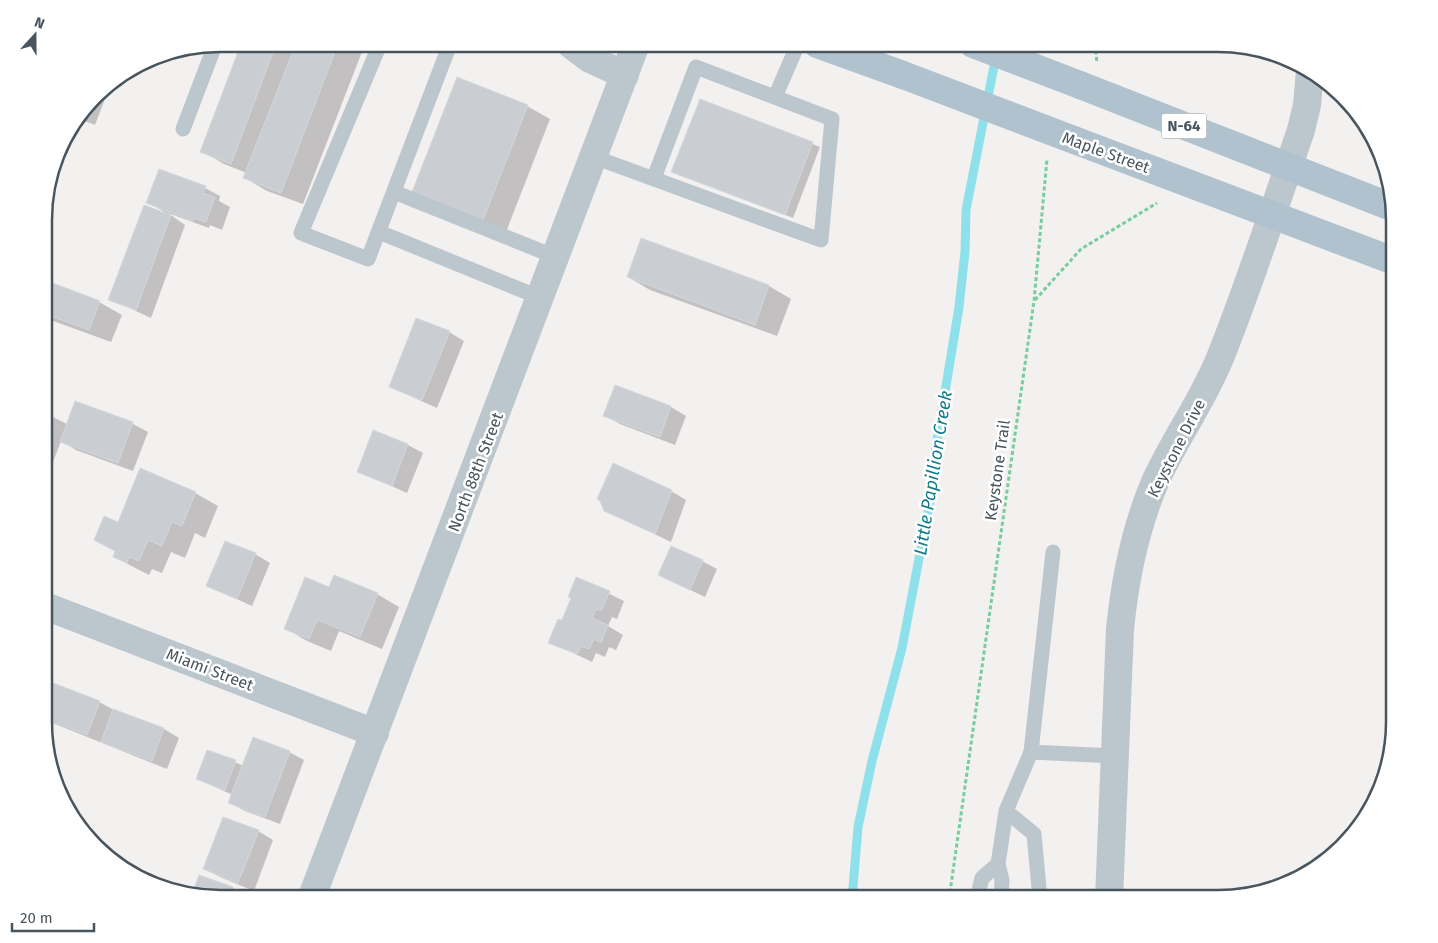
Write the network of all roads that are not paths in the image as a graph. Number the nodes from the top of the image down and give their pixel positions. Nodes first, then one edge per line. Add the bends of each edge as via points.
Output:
1 (794, 52) edge
2 (840, 52) edge
3 (994, 52) edge
4 (212, 53) edge
5 (376, 53) edge
6 (447, 53) edge
7 (582, 53) edge
8 (633, 53) edge
9 (624, 75) junction
10 (1309, 80) edge
11 (775, 97) junction
12 (183, 129) dead end
13 (594, 157) junction
14 (1288, 168) junction
15 (654, 178) junction
16 (394, 192) junction
17 (1384, 204) edge
18 (1272, 214) junction
19 (379, 232) junction
20 (556, 257) junction
21 (1385, 258) edge
22 (541, 298) junction
23 (1053, 552) dead end
24 (52, 609) edge
25 (376, 733) junction
26 (1031, 752) junction
27 (1114, 756) junction
28 (1006, 811) junction
29 (998, 864) junction
30 (315, 890) edge
31 (979, 890) edge
32 (1001, 890) edge
33 (1039, 890) edge
34 (1110, 890) edge

1 - 11 lane
2 - 18 main road, Maple Street, bridge
3 - 14 main road, N-64, bridge
4 - 12 lane
5 - 19 lane via 301,233 368,259
6 - 16 lane
7 - 9 street
8 - 9 street, North 88th Street
9 - 13 street, North 88th Street
10 - 14 street, Keystone Drive via 1307,105
11 - 15 lane via 696,67
11 - 15 lane via 832,119 821,240
13 - 15 lane
13 - 20 street, North 88th Street
14 - 17 main road, N-64
14 - 18 street, Keystone Drive
16 - 19 lane
16 - 20 lane
18 - 21 main road, Maple Street
18 - 27 street, Keystone Drive via 1219,359 1200,401 1155,482 1133,546 1123,594
19 - 22 lane
20 - 22 street, North 88th Street
22 - 25 street, North 88th Street
23 - 26 lane
24 - 25 street, Miami Street
25 - 30 street, North 88th Street
26 - 27 lane
26 - 28 lane
27 - 34 street, Keystone Drive
28 - 29 lane
28 - 33 lane via 1034,834
29 - 31 lane via 982,878
29 - 32 lane

